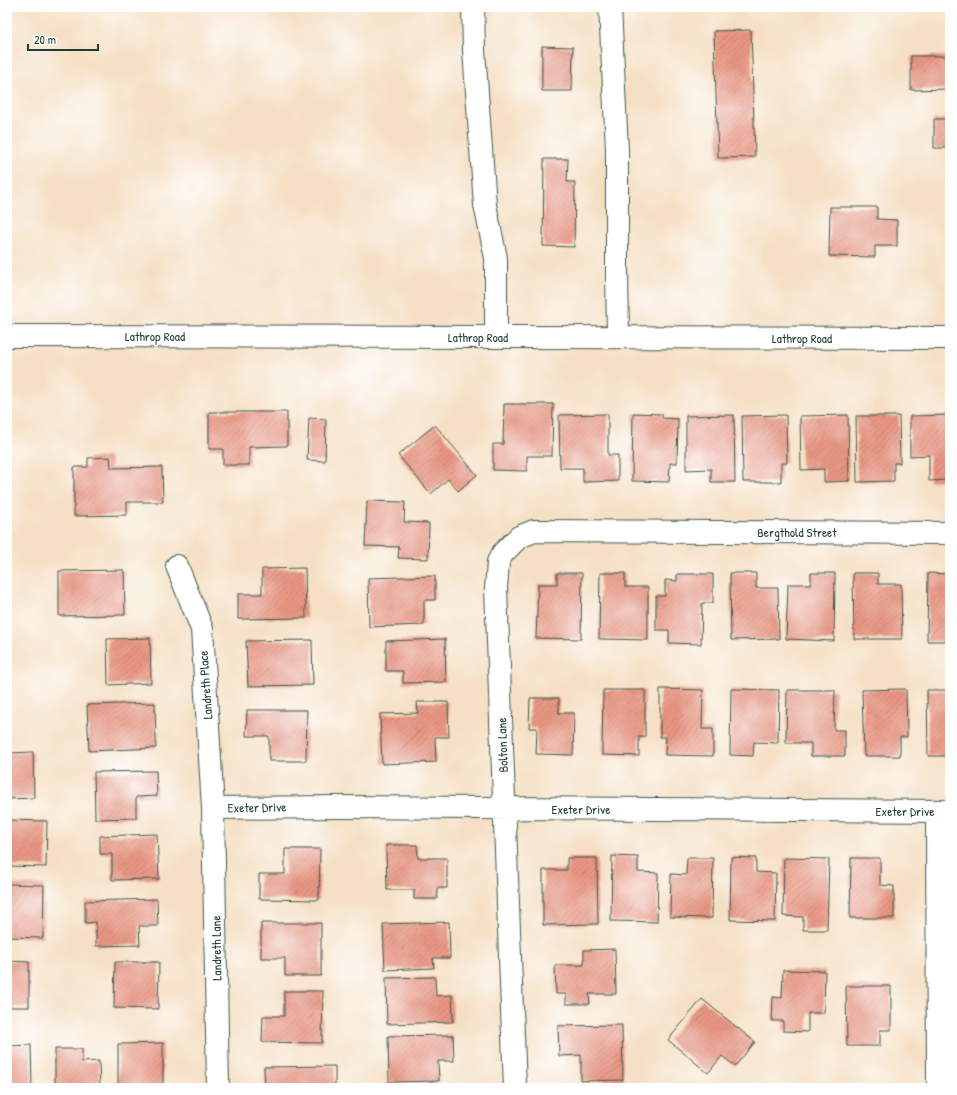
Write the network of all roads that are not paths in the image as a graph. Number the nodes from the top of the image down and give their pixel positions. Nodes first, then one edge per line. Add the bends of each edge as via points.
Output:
1 (473, 7) edge
2 (610, 7) edge
3 (7, 336) edge
4 (496, 337) junction
5 (618, 337) junction
6 (950, 338) edge
7 (644, 532) joint
8 (950, 533) edge
9 (178, 566) dead end
10 (213, 808) junction
11 (504, 809) junction
12 (944, 811) edge
13 (218, 1088) edge
14 (515, 1088) edge
15 (938, 1088) edge

1 - 4 street via 485,205 496,258
2 - 5 street via 617,149
3 - 4 street, Lathrop Road
4 - 5 street, Lathrop Road
5 - 6 street, Lathrop Road
7 - 8 street, Bergthold Street
7 - 11 street, Bolton Lane via 534,531 518,537 498,562 496,588
9 - 10 street, Landreth Place via 202,629
10 - 11 street, Exeter Drive
10 - 13 street, Landreth Lane
11 - 12 street, Exeter Drive
11 - 14 street, Bolton Lane
12 - 15 street

